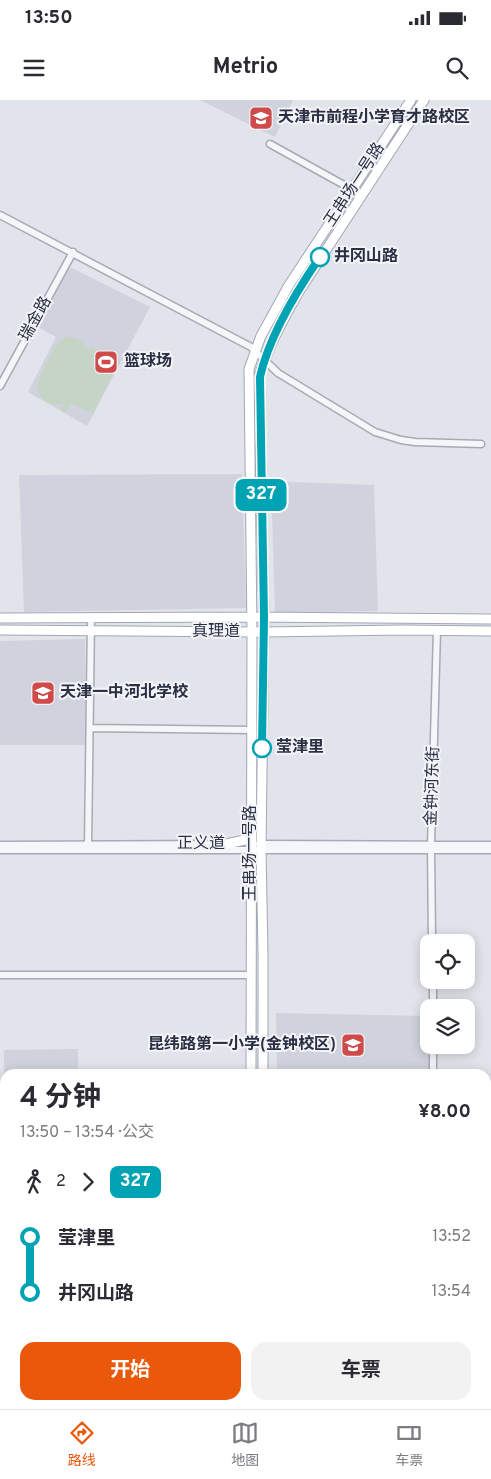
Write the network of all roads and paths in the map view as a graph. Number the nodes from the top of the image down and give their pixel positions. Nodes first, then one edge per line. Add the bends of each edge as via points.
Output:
1 (411, 100) edge
2 (424, 100) edge
3 (270, 144) dead end
4 (352, 189) junction
5 (362, 195) junction
6 (0, 216) edge
7 (72, 254) junction
8 (274, 340) dead end
9 (254, 351) junction
10 (263, 364) junction
11 (0, 386) edge
12 (480, 445) dead end
13 (252, 617) junction
14 (264, 617) junction
15 (0, 618) edge
16 (91, 618) junction
17 (491, 619) edge
18 (0, 630) edge
19 (437, 630) junction
20 (491, 630) edge
21 (91, 631) junction
22 (252, 632) junction
23 (264, 632) junction
24 (254, 651) dead end
25 (267, 651) dead end
26 (90, 728) junction
27 (251, 730) junction
28 (265, 819) dead end
29 (254, 820) dead end
30 (0, 844) edge
31 (491, 845) edge
32 (89, 847) junction
33 (227, 847) joint
34 (256, 847) junction
35 (431, 848) junction
36 (0, 850) edge
37 (491, 850) edge
38 (432, 934) edge
39 (0, 975) edge
40 (251, 975) junction
41 (433, 1054) edge
42 (251, 1069) edge
43 (263, 1069) edge
44 (434, 1069) edge

1 - 4 main road, 王串场一号路
2 - 5 main road, 王串场一号路
3 - 4 street
4 - 5 street
4 - 9 main road, 王串场一号路 via 289,285
5 - 10 main road, 王串场一号路 via 298,293
6 - 7 street
7 - 9 street
7 - 11 street, 瑞金路
8 - 10 main road, 王串场一号路
9 - 10 street
9 - 13 main road, 王串场一号路 via 248,377
10 - 12 street via 279,377 381,436 430,445
10 - 14 main road, 王串场一号路 via 259,383
13 - 14 main road, 真理道
13 - 16 main road, 真理道
13 - 22 main road, 王串场一号路
14 - 17 main road, 真理道
14 - 23 main road, 王串场一号路 via 268,633
15 - 16 main road, 真理道
16 - 21 street
18 - 21 main road, 真理道
19 - 20 main road, 真理道
19 - 23 main road, 真理道
19 - 35 street, 金钟河东街
21 - 22 main road, 真理道
21 - 26 street
22 - 23 main road, 真理道
22 - 24 main road, 王串场一号路
22 - 27 main road, 王串场一号路
23 - 25 main road, 王串场一号路
23 - 34 main road, 王串场一号路
26 - 27 street
26 - 32 street
27 - 34 main road, 王串场一号路
28 - 34 street
29 - 33 main road via 248,838
30 - 32 street, 正义道
31 - 35 street, 正义道
32 - 34 street, 正义道
32 - 36 street, 正义道
33 - 34 street
34 - 35 street, 正义道
34 - 40 main road, 王串场一号路
34 - 43 main road, 王串场一号路 via 264,954
35 - 37 street, 正义道
35 - 38 street, 金钟河东街
39 - 40 street
40 - 42 main road, 王串场一号路
41 - 44 street

